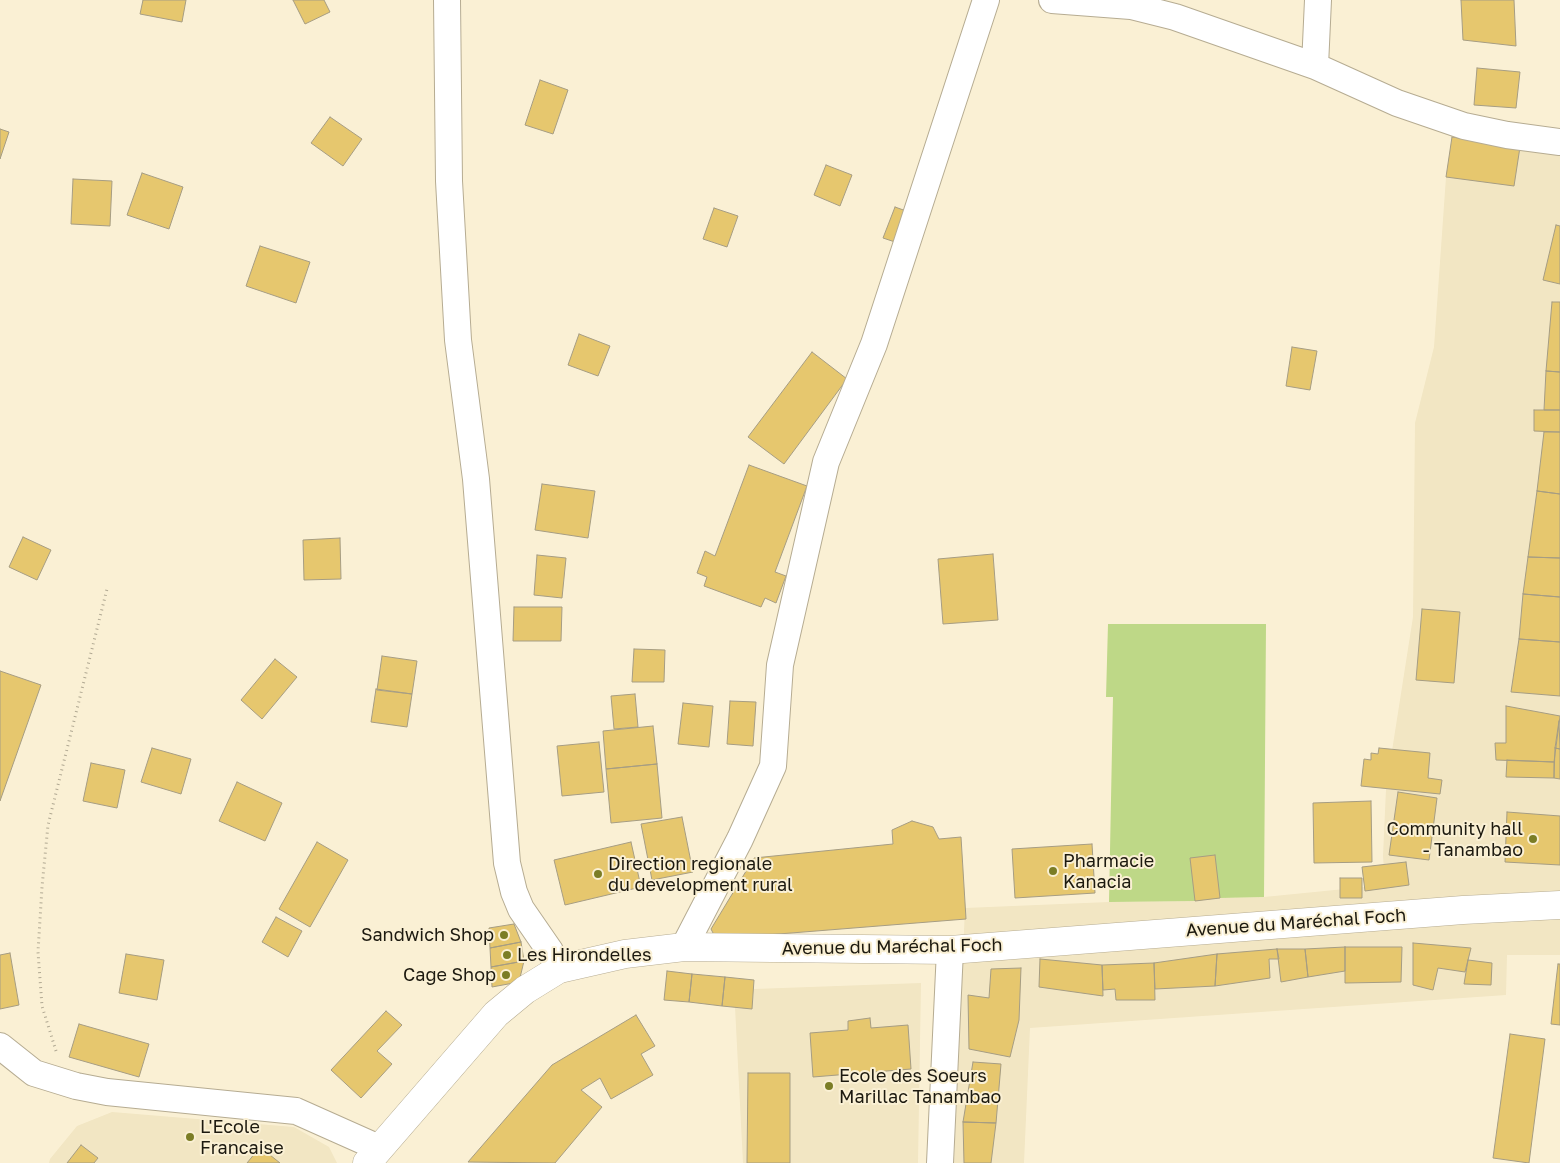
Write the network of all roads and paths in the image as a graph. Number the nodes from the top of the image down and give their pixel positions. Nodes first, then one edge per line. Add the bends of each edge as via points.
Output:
1 (447, 0) edge
2 (986, 0) edge
3 (1052, 0) edge
4 (1318, 0) edge
5 (1316, 66) junction
6 (1560, 142) edge
7 (107, 589) dead end
8 (1560, 905) edge
9 (684, 948) junction
10 (950, 950) junction
11 (560, 969) junction
12 (0, 1046) edge
13 (76, 1086) junction
14 (373, 1156) edge
15 (940, 1163) edge

1 - 11 street via 449,182 458,340 476,479 507,863 521,909
2 - 9 street via 874,344 826,462 780,665 774,766
3 - 5 street via 1131,6 1175,17
4 - 5 street
5 - 6 street via 1397,103 1464,126
7 - 13 path via 48,825 41,896 38,952 42,1006 61,1064
8 - 10 main road, Avenue du Maréchal Foch
9 - 10 main road, Avenue du Maréchal Foch
9 - 11 main road, Avenue du Maréchal Foch via 625,954
10 - 15 street
11 - 14 main road, Avenue du Maréchal Foch via 525,990 496,1014
12 - 13 street via 34,1073
13 - 14 street via 296,1111

